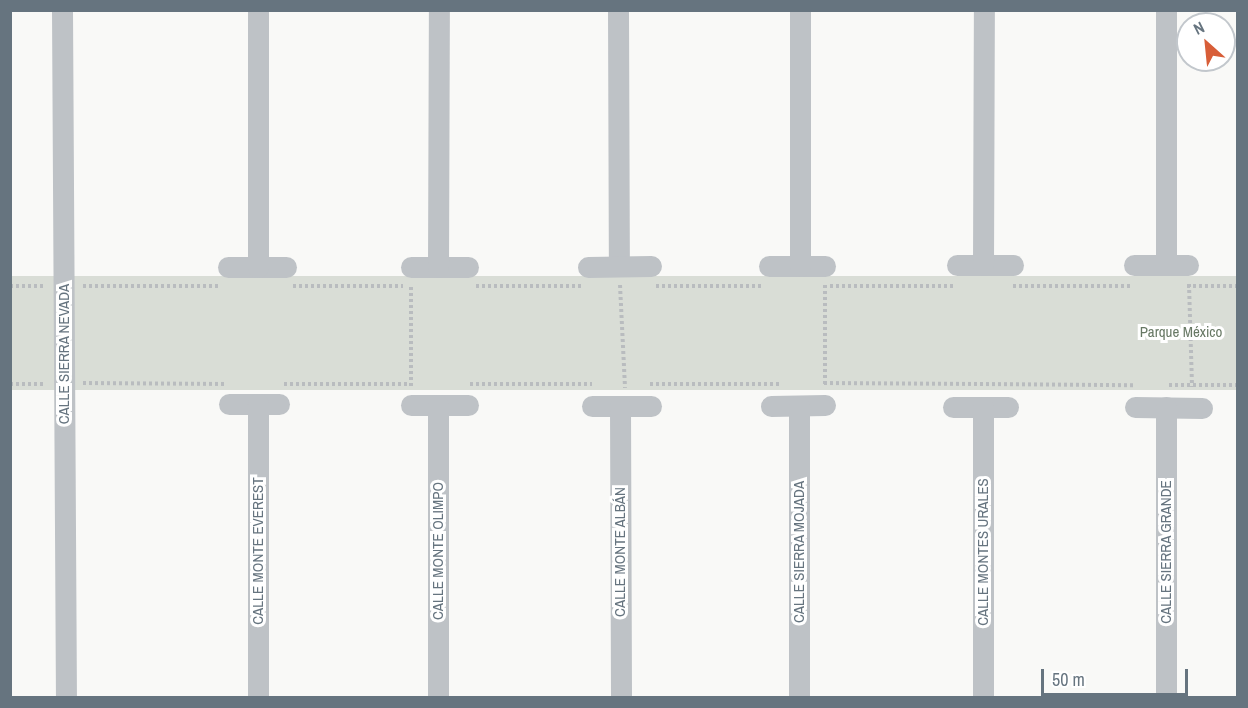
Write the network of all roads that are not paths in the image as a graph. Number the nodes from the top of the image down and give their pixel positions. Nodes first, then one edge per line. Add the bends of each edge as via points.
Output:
1 (62, 10) edge
2 (258, 10) edge
3 (439, 10) edge
4 (618, 10) edge
5 (800, 10) edge
6 (984, 10) edge
7 (1166, 10) edge
8 (957, 265) dead end
9 (1013, 265) dead end
10 (1134, 265) dead end
11 (1166, 265) junction
12 (1188, 265) road end
13 (619, 266) junction
14 (651, 266) dead end
15 (769, 266) dead end
16 (800, 266) junction
17 (825, 266) road end
18 (984, 266) junction
19 (228, 267) dead end
20 (258, 267) junction
21 (286, 267) dead end
22 (411, 267) road end
23 (438, 267) junction
24 (468, 267) dead end
25 (588, 267) dead end
26 (229, 404) dead end
27 (279, 404) dead end
28 (258, 405) junction
29 (411, 405) road end
30 (438, 405) junction
31 (468, 405) dead end
32 (825, 405) road end
33 (592, 406) dead end
34 (623, 406) junction
35 (651, 406) dead end
36 (771, 406) dead end
37 (800, 406) junction
38 (953, 407) dead end
39 (983, 407) junction
40 (1008, 407) dead end
41 (1135, 407) dead end
42 (1166, 408) junction
43 (1197, 408) road end
44 (66, 698) edge
45 (258, 698) edge
46 (438, 698) edge
47 (621, 698) edge
48 (799, 698) edge
49 (983, 698) edge
50 (1166, 698) edge

1 - 44 street, CALLE SIERRA NEVADA
2 - 20 street
3 - 23 street
4 - 13 street
5 - 16 street
6 - 18 street
7 - 11 street
8 - 18 street
9 - 18 street
10 - 11 street
11 - 12 street
13 - 14 street
13 - 25 street
15 - 16 street
16 - 17 street
19 - 20 street
20 - 21 street
22 - 23 street
23 - 24 street
26 - 28 street
27 - 28 street
28 - 45 street, CALLE MONTE EVEREST
29 - 30 street
30 - 31 street
30 - 46 street, CALLE MONTE OLIMPO
32 - 37 street
33 - 34 street
34 - 35 street
34 - 47 street, CALLE MONTE ALBÁN
36 - 37 street
37 - 48 street, CALLE SIERRA MOJADA
38 - 39 street
39 - 40 street
39 - 49 street, CALLE MONTES URALES
41 - 42 street
42 - 43 street
42 - 50 street, CALLE SIERRA GRANDE

